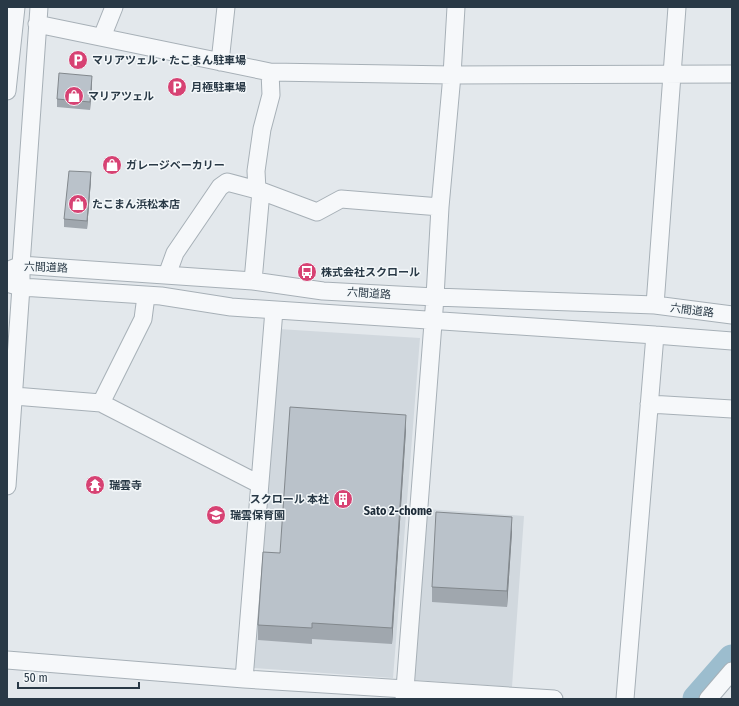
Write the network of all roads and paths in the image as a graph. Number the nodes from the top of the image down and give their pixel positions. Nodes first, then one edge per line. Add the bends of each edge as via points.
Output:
1 (38, 7) edge
2 (114, 7) edge
3 (226, 7) edge
4 (456, 7) edge
5 (678, 7) edge
6 (12, 17) edge
7 (37, 24) junction
8 (102, 38) junction
9 (220, 62) junction
10 (270, 72) junction
11 (672, 74) junction
12 (732, 74) edge
13 (452, 75) junction
14 (7, 91) edge
15 (259, 191) junction
16 (440, 207) junction
17 (14, 268) edge
18 (167, 275) junction
19 (254, 281) junction
20 (14, 285) edge
21 (146, 296) junction
22 (435, 297) junction
23 (655, 305) junction
24 (274, 310) junction
25 (732, 315) edge
26 (433, 321) junction
27 (655, 335) junction
28 (732, 341) edge
29 (14, 396) junction
30 (101, 403) junction
31 (649, 404) junction
32 (732, 409) edge
33 (260, 484) junction
34 (7, 486) edge
35 (7, 660) edge
36 (732, 671) edge
37 (244, 679) junction
38 (405, 694) edge
39 (554, 699) edge
40 (625, 699) edge
41 (708, 699) edge

1 - 7 street
2 - 8 street
3 - 9 street
4 - 13 street
5 - 11 street
6 - 14 street
7 - 8 street
7 - 17 street
8 - 9 street
9 - 10 street
10 - 13 street
10 - 15 street via 271,95 262,130 256,171
11 - 12 street
11 - 13 street
11 - 23 street
13 - 16 street
15 - 16 street via 317,212 341,199
15 - 18 street via 227,182 220,187 175,253
15 - 19 street
16 - 22 street
17 - 18 street, 六間道路
17 - 20 street
18 - 19 street, 六間道路
19 - 22 street, 六間道路 via 323,290
20 - 21 street, 六間道路
20 - 29 street
21 - 24 street, 六間道路
21 - 30 street via 143,319
22 - 23 street, 六間道路
22 - 26 street
23 - 25 street, 六間道路
24 - 26 street, 六間道路
24 - 33 street
26 - 27 street, 六間道路
26 - 38 street
27 - 28 street, 六間道路
27 - 31 street
29 - 30 street
29 - 34 street
30 - 33 street
31 - 32 street
31 - 40 street
33 - 37 street
35 - 37 street
36 - 41 street
37 - 38 street
38 - 39 street

